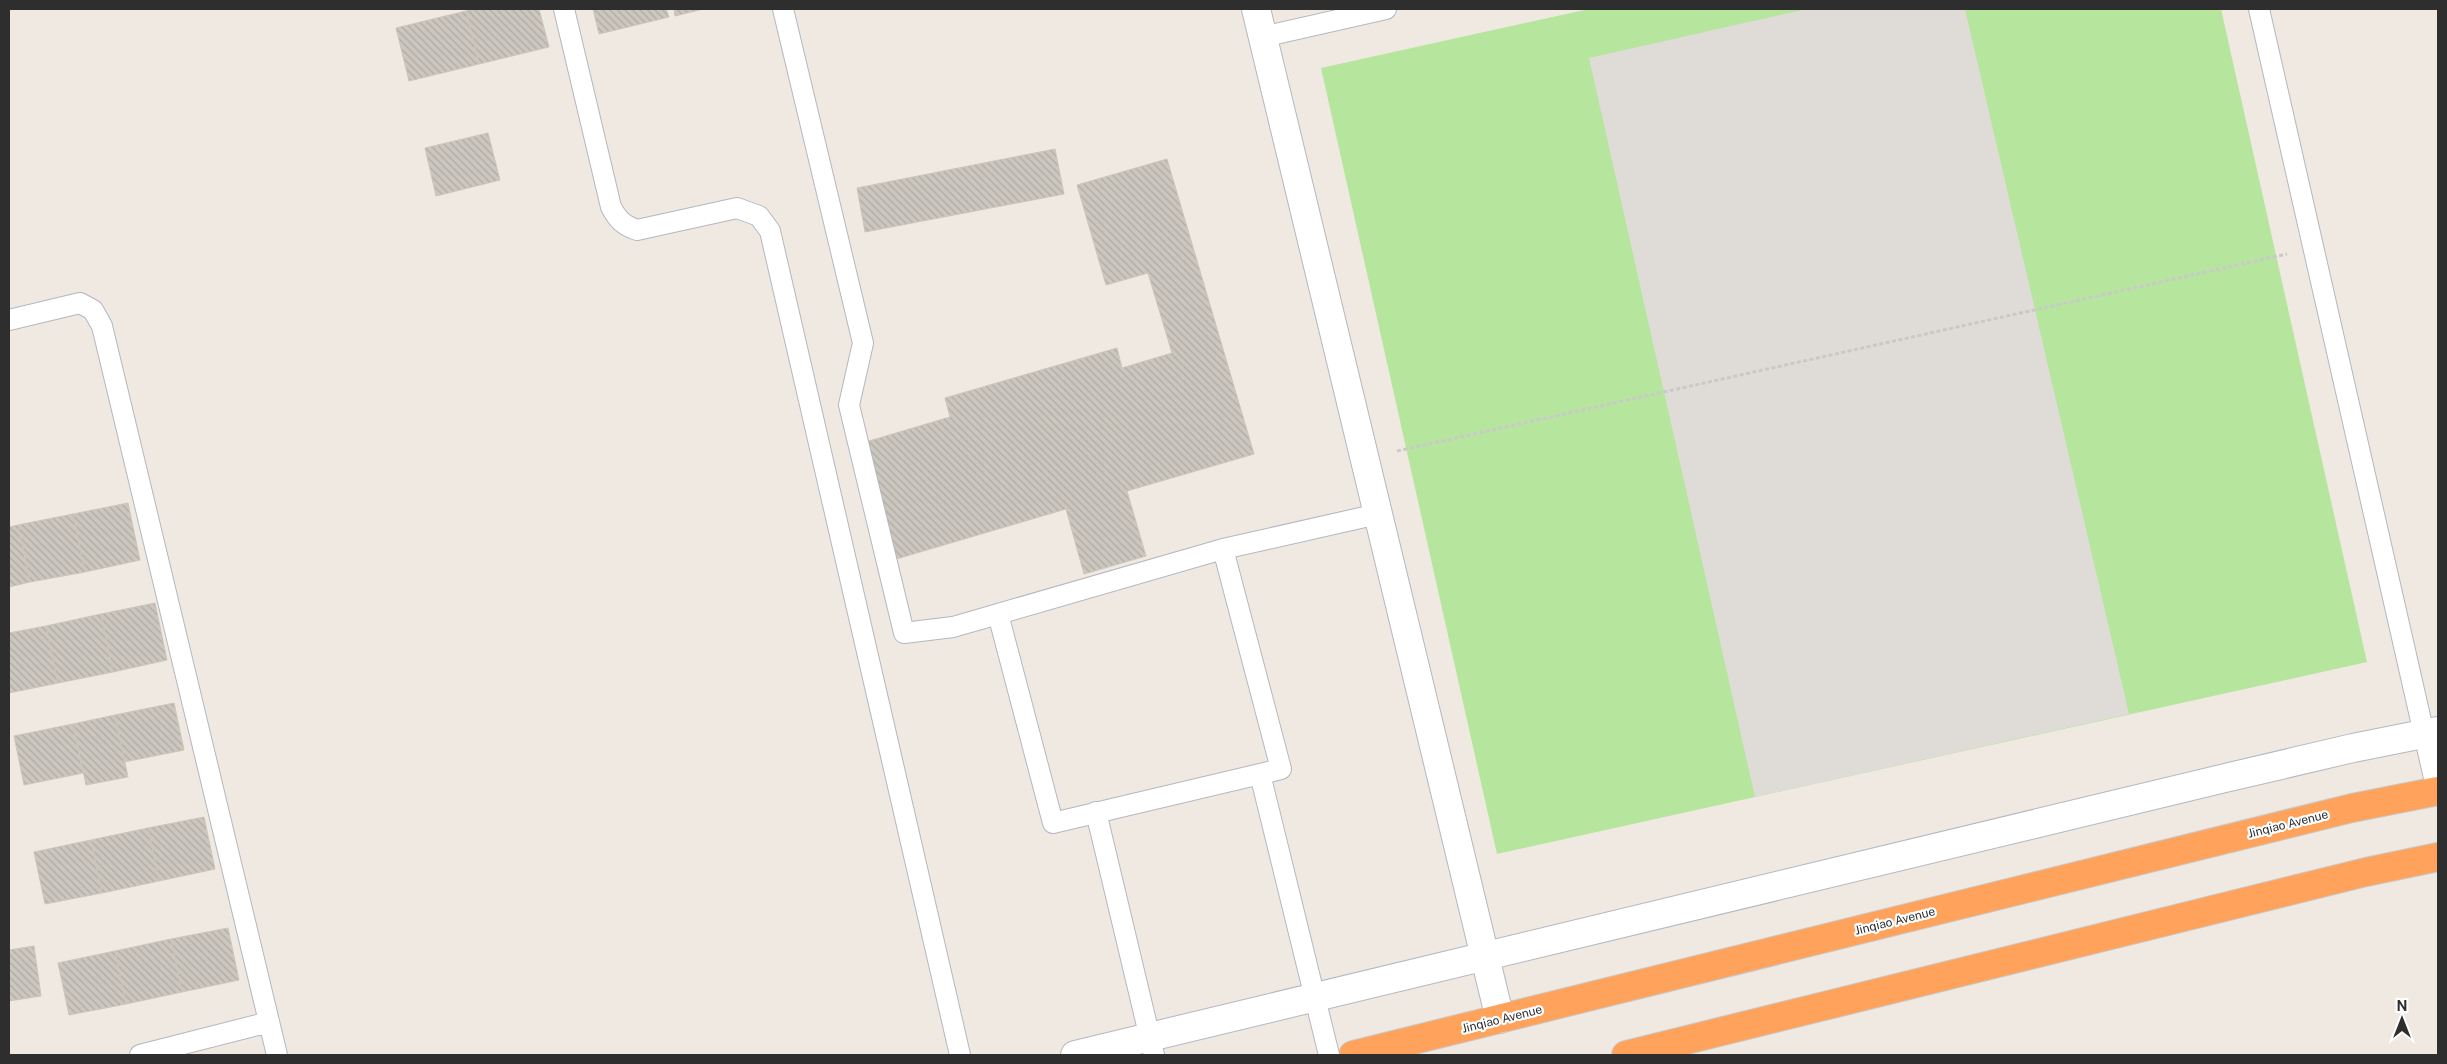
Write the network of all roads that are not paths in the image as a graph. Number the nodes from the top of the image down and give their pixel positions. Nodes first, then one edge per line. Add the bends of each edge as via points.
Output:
1 (564, 9) edge
2 (783, 9) edge
3 (1256, 9) edge
4 (1386, 9) edge
5 (2259, 9) edge
6 (1356, 12) edge
7 (1262, 37) junction
8 (9, 320) edge
9 (1378, 514) junction
10 (1223, 549) junction
11 (998, 614) junction
12 (2431, 732) edge
13 (1260, 774) junction
14 (2437, 791) edge
15 (1096, 812) junction
16 (2438, 857) edge
17 (1485, 956) junction
18 (1315, 997) junction
19 (1500, 1019) junction
20 (269, 1022) junction
21 (1152, 1046) edge
22 (140, 1055) edge
23 (277, 1055) edge
24 (960, 1055) edge
25 (1075, 1055) edge
26 (1329, 1055) edge
27 (1353, 1055) edge
28 (1626, 1055) edge

1 - 24 lane via 611,207 620,221 637,230 736,208 759,216 770,231
2 - 11 lane via 863,343 849,405 904,632 953,627
3 - 7 street
4 - 6 lane
5 - 12 lane via 2313,249
6 - 7 lane
7 - 9 street
8 - 20 lane via 80,303 93,310 102,326
9 - 10 lane
9 - 17 street
10 - 11 lane
10 - 13 lane via 1281,769
11 - 15 lane via 1053,823
12 - 14 lane
12 - 17 street via 2221,779
13 - 15 lane
13 - 18 lane
14 - 19 highway, Jinqiao Avenue via 2352,808
15 - 21 lane
16 - 28 highway
17 - 18 street
17 - 19 street
18 - 21 street
18 - 26 lane
19 - 27 highway, Jinqiao Avenue
20 - 22 lane
20 - 23 lane
21 - 25 street

